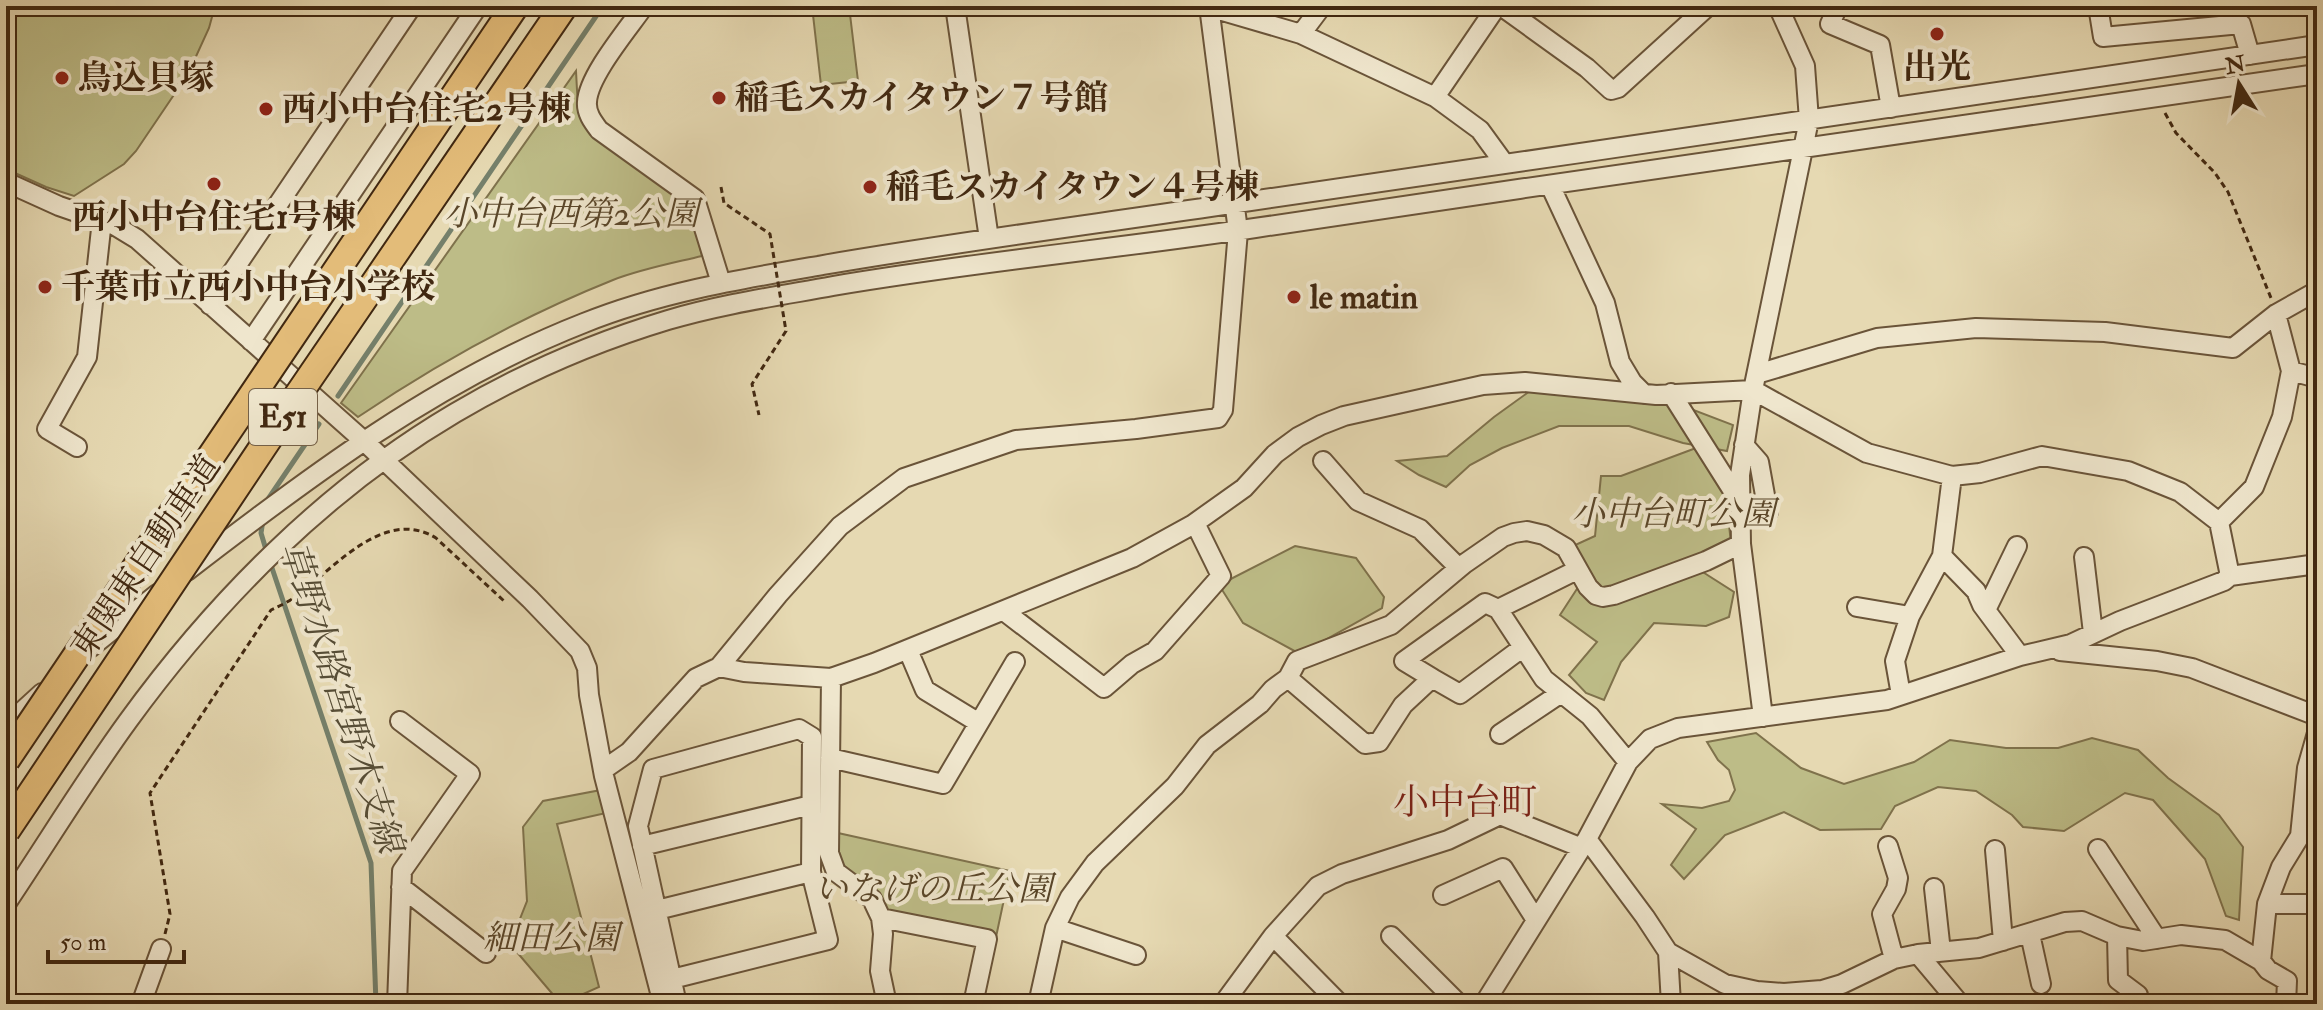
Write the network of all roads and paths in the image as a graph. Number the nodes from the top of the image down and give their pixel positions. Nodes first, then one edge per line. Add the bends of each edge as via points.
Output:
1 (412, 6) edge
2 (478, 6) edge
3 (515, 6) edge
4 (564, 6) edge
5 (644, 6) edge
6 (955, 6) edge
7 (1322, 6) edge
8 (1499, 6) edge
9 (1708, 6) edge
10 (1778, 6) edge
11 (1838, 6) edge
12 (2098, 6) edge
13 (1209, 7) edge
14 (1301, 34) junction
15 (2317, 45) edge
16 (2250, 55) junction
17 (2317, 74) edge
18 (2155, 96) junction
19 (1435, 97) junction
20 (1891, 108) junction
21 (1809, 120) junction
22 (1803, 148) junction
23 (1504, 163) junction
24 (6, 182) edge
25 (1550, 185) junction
26 (721, 187) dead end
27 (1235, 203) junction
28 (102, 220) junction
29 (1238, 231) junction
30 (989, 239) junction
31 (721, 283) junction
32 (2317, 291) edge
33 (210, 305) junction
34 (2276, 314) junction
35 (251, 341) junction
36 (2291, 371) junction
37 (2317, 378) edge
38 (1755, 382) junction
39 (1671, 393) junction
40 (1644, 394) junction
41 (759, 415) dead end
42 (365, 442) junction
43 (1744, 445) junction
44 (77, 447) dead end
45 (382, 459) junction
46 (1323, 461) dead end
47 (1952, 476) junction
48 (1739, 500) junction
49 (1768, 512) dead end
50 (2219, 522) junction
51 (1195, 523) junction
52 (1741, 544) junction
53 (2017, 546) dead end
54 (1942, 556) junction
55 (2084, 557) dead end
56 (2317, 564) edge
57 (1459, 568) junction
58 (1577, 570) junction
59 (2230, 576) junction
60 (530, 599) junction
61 (1857, 607) dead end
62 (1498, 609) junction
63 (1986, 610) junction
64 (1004, 611) junction
65 (1910, 616) junction
66 (2093, 633) junction
67 (1522, 648) junction
68 (908, 650) junction
69 (2049, 650) junction
70 (2020, 656) junction
71 (1015, 662) dead end
72 (719, 667) junction
73 (831, 678) junction
74 (1288, 678) junction
75 (1432, 678) junction
76 (1561, 693) junction
77 (1901, 695) junction
78 (2317, 716) edge
79 (1763, 717) junction
80 (400, 721) dead end
81 (979, 723) junction
82 (6, 726) edge
83 (2317, 733) edge
84 (1500, 734) dead end
85 (830, 758) junction
86 (6, 760) edge
87 (1628, 762) junction
88 (603, 770) junction
89 (811, 805) junction
90 (6, 831) edge
91 (2309, 831) edge
92 (1584, 844) junction
93 (642, 846) junction
94 (1888, 846) dead end
95 (2098, 849) dead end
96 (1995, 850) dead end
97 (811, 872) junction
98 (401, 887) junction
99 (1934, 888) dead end
100 (1443, 895) dead end
101 (6, 904) edge
102 (2267, 904) junction
103 (2317, 904) edge
104 (657, 910) junction
105 (881, 918) junction
106 (1536, 920) junction
107 (1055, 928) junction
108 (2030, 934) junction
109 (1273, 936) junction
110 (1391, 936) dead end
111 (2117, 936) junction
112 (2157, 939) junction
113 (2003, 941) junction
114 (161, 949) joint
115 (1668, 952) junction
116 (1941, 952) junction
117 (486, 953) dead end
118 (1918, 954) junction
119 (1136, 955) dead end
120 (1894, 959) junction
121 (2261, 961) junction
122 (672, 979) junction
123 (2041, 984) dead end
124 (2138, 995) dead end
125 (1824, 997) edge
126 (141, 1004) edge
127 (397, 1004) edge
128 (663, 1004) edge
129 (677, 1004) edge
130 (887, 1004) edge
131 (973, 1004) edge
132 (1038, 1004) edge
133 (1224, 1004) edge
134 (1340, 1004) edge
135 (1459, 1004) edge
136 (1484, 1004) edge
137 (1671, 1004) edge
138 (1960, 1004) edge
139 (2286, 1004) edge

1 - 33 street
2 - 35 street
3 - 86 highway, 東関東自動車道 / E51, bridge
4 - 90 highway, 東関東自動車道 / E51, bridge
5 - 31 street via 593,80 589,114 599,130 695,199
6 - 30 street
7 - 14 street
8 - 9 street via 1611,90
8 - 19 street
10 - 21 street via 1805,66
11 - 20 street via 1830,24 1880,45
12 - 16 street via 2103,37 2241,24
13 - 14 street
13 - 27 street
14 - 19 street
15 - 16 street
16 - 20 street
17 - 18 street
18 - 22 street
18 - 34 path via 2176,133 2228,192
19 - 23 street via 1480,130
20 - 21 street
21 - 22 street
21 - 23 street
22 - 25 street
22 - 38 street
23 - 27 street
24 - 28 street
25 - 29 street
25 - 40 street via 1605,303 1620,362
26 - 41 path, bridge via 724,203 770,234 786,331 752,384
27 - 29 street
27 - 30 street
28 - 33 street via 137,239
28 - 44 street via 87,357 47,429
29 - 45 street via 877,278 669,320 525,377
29 - 72 street via 1223,410 1218,418 1016,440 904,478 840,526
30 - 31 street
31 - 42 street via 664,296 542,341 440,393
32 - 34 street
33 - 35 street
34 - 36 street
34 - 38 street via 2233,348 2105,332 1976,328 1877,338
35 - 42 street
36 - 37 street
36 - 50 street via 2282,417 2254,487
38 - 39 street
38 - 43 street
38 - 47 street via 1867,453
39 - 40 street
39 - 48 street
40 - 51 street via 1525,382 1483,385 1344,416 1298,437 1244,488
42 - 45 street
42 - 82 street via 262,513 100,639
43 - 48 street
43 - 49 street via 1759,462
45 - 60 street
45 - 101 street via 282,546 178,656
46 - 57 street via 1358,501 1420,529
47 - 50 street via 2042,456 2057,458 2128,471 2180,492
47 - 54 street
48 - 52 street
50 - 59 street
51 - 64 street via 1132,558
51 - 64 street via 1221,576 1155,651 1104,688
52 - 58 street via 1603,597
52 - 79 street
53 - 63 street
54 - 63 street via 1976,591
54 - 65 street
55 - 66 street
56 - 59 street
57 - 58 street via 1503,537 1527,531 1566,548
57 - 74 street via 1391,625 1297,661
58 - 62 street
59 - 66 street
60 - 88 street via 580,651
60 - 114 path via 502,600 436,538 400,528 371,538 271,610 150,793 170,914
61 - 65 street
62 - 67 street
62 - 75 street via 1485,603 1404,661
63 - 70 street
64 - 68 street
65 - 77 street via 1895,661
66 - 69 street
67 - 75 street via 1460,694
67 - 76 street
68 - 73 street
68 - 81 street via 925,690
69 - 70 street
69 - 78 street via 2192,668
70 - 77 street
71 - 81 street
72 - 73 street
72 - 88 street via 696,678 629,752
73 - 85 street
74 - 75 street via 1365,744 1379,742 1403,705
74 - 107 street via 1207,745 1175,786 1095,863
76 - 84 street
76 - 87 street via 1590,716
77 - 79 street
79 - 87 street via 1678,728 1650,739
80 - 98 street via 470,774 402,871
81 - 85 street via 943,784
83 - 91 street via 2307,768
85 - 105 street via 829,853 836,872 872,899
87 - 92 street
88 - 128 street
89 - 93 street
89 - 93 street via 812,737 799,729 653,769 638,826
89 - 97 street
91 - 102 street via 2300,836 2281,867
92 - 106 street
92 - 109 street via 1500,815 1448,840 1318,886
92 - 115 street
93 - 104 street
94 - 120 street via 1898,878 1882,914
95 - 112 street
96 - 113 street
97 - 104 street
97 - 122 street via 828,940
98 - 117 street
98 - 127 street
99 - 116 street
100 - 106 street via 1503,868
102 - 103 street
102 - 121 street
104 - 122 street
105 - 130 street via 880,971
105 - 131 street via 987,939
106 - 136 street
107 - 119 street
107 - 132 street
108 - 111 street via 2082,921
108 - 113 street
108 - 123 street
109 - 133 street
109 - 134 street
110 - 135 street
111 - 112 street
111 - 124 street via 2118,980
112 - 121 street via 2181,935 2225,940
113 - 116 street
114 - 126 street
115 - 125 street via 1725,984
115 - 137 street
116 - 118 street
118 - 120 street
118 - 138 street
120 - 125 street
121 - 139 street via 2287,981
122 - 129 street

